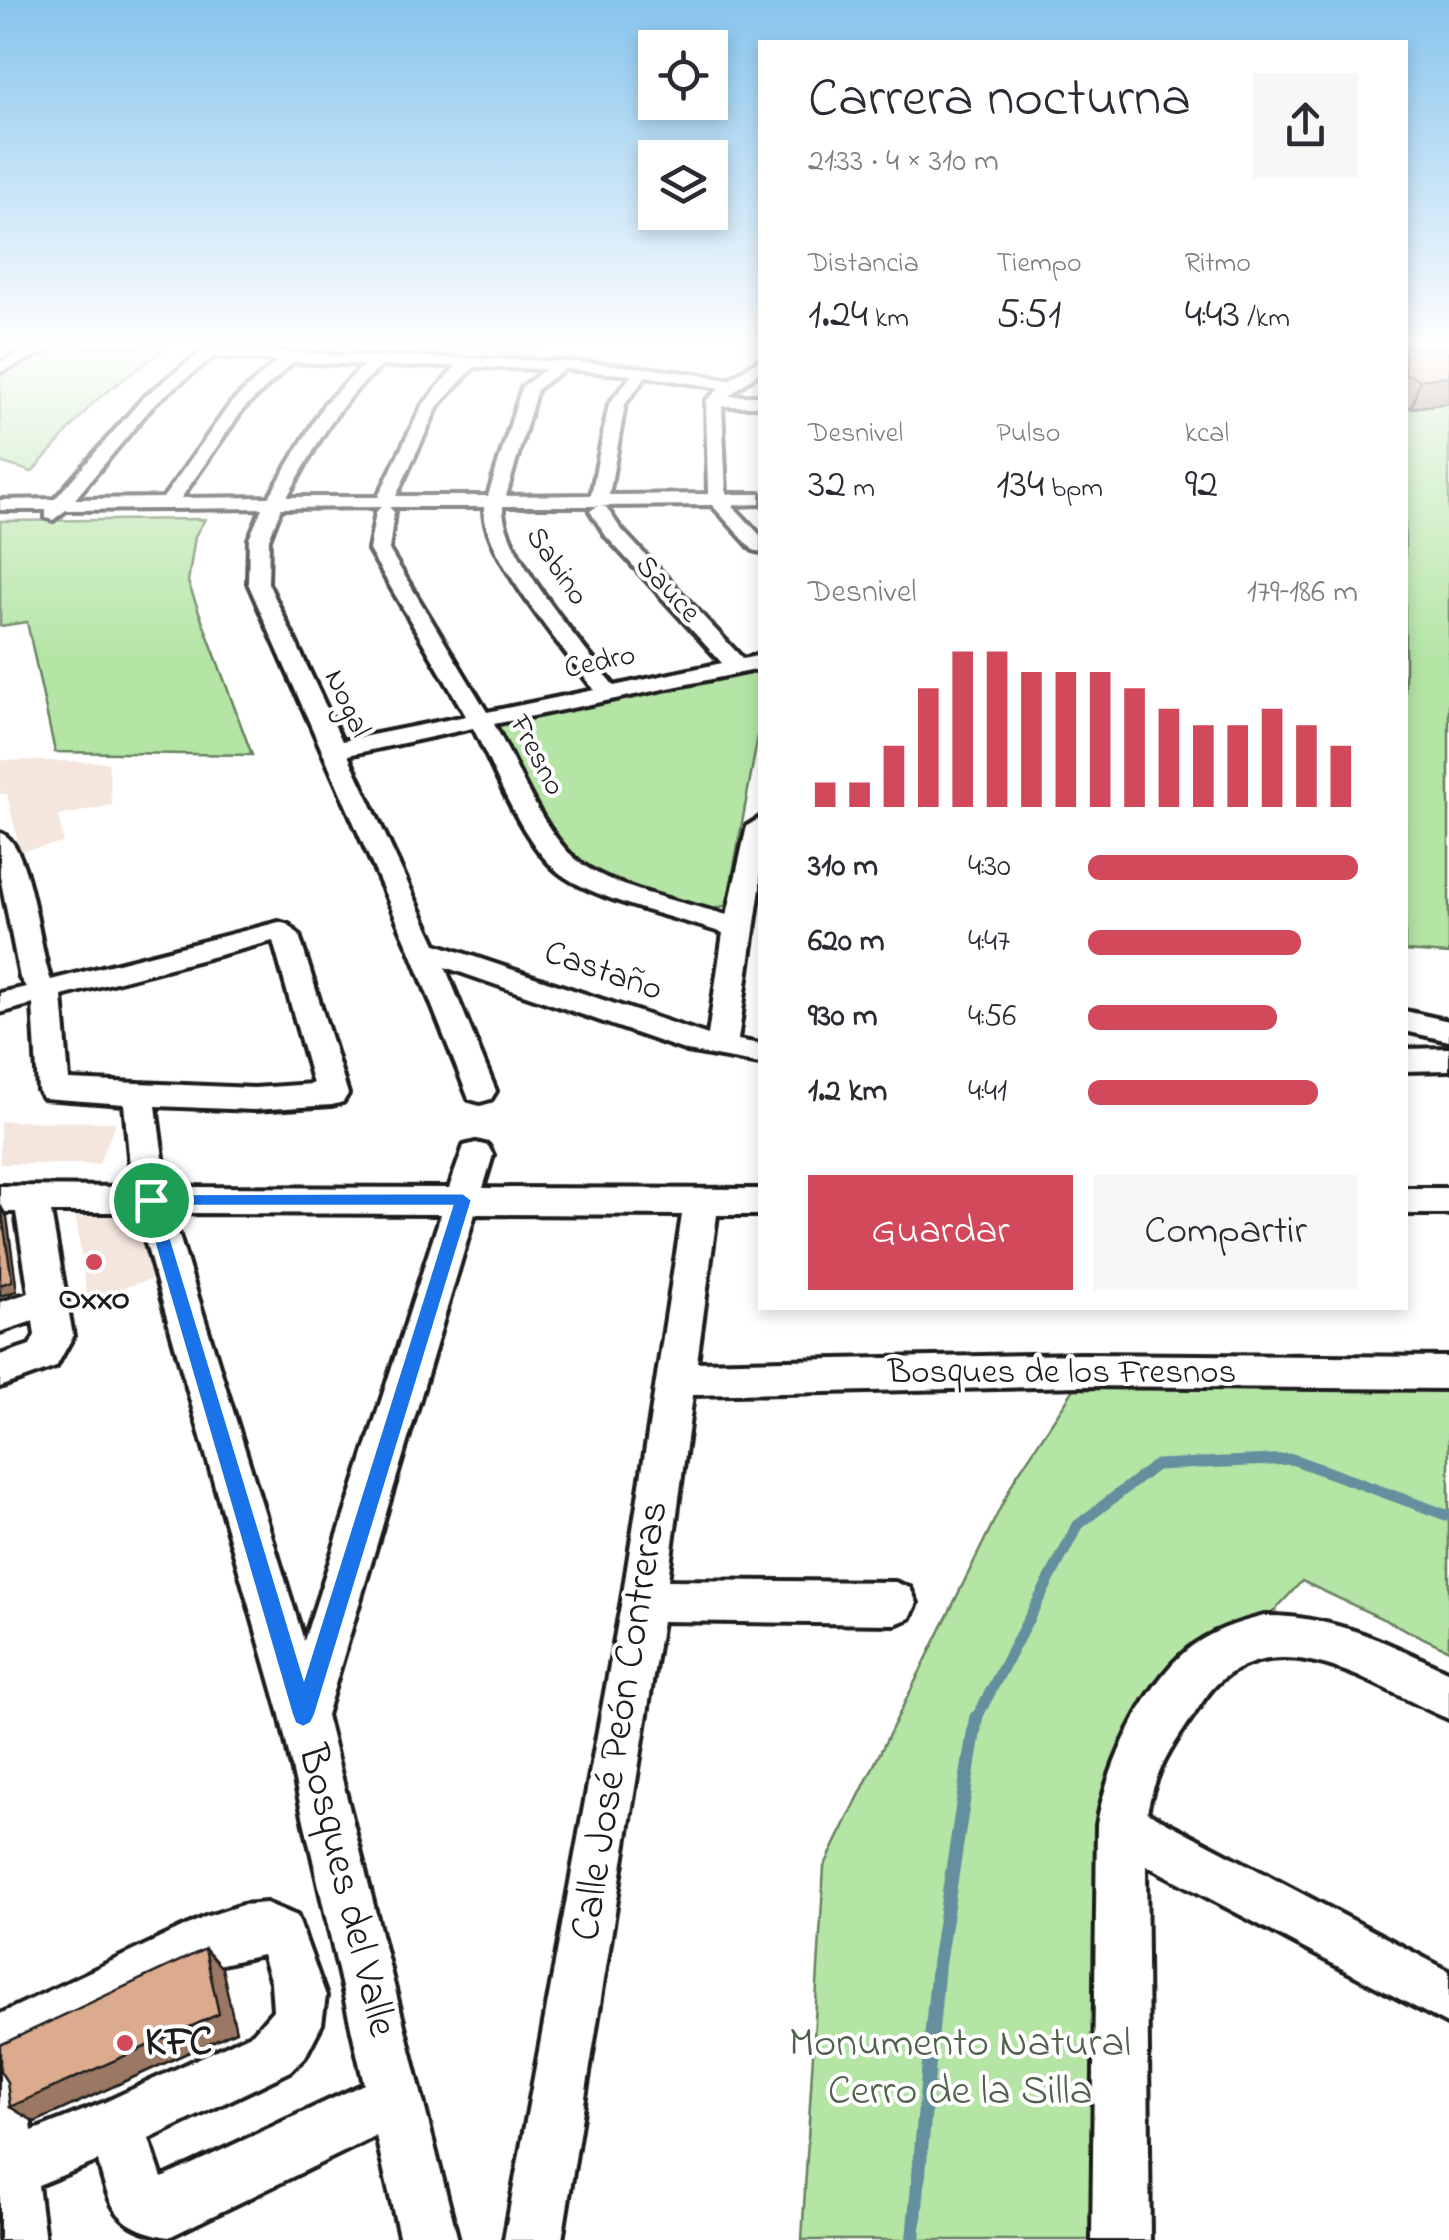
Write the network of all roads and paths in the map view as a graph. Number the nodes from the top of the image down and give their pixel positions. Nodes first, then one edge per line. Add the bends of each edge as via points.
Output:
1 (106, 452) edge
2 (205, 452) edge
3 (305, 452) edge
4 (410, 452) edge
5 (510, 452) edge
6 (609, 452) edge
7 (717, 452) edge
8 (758, 499) edge
9 (169, 503) junction
10 (599, 505) junction
11 (721, 505) junction
12 (0, 506) edge
13 (493, 506) junction
14 (386, 507) junction
15 (272, 508) junction
16 (56, 510) junction
17 (758, 510) edge
18 (0, 516) edge
19 (758, 544) edge
20 (749, 664) edge
21 (607, 692) junction
22 (480, 720) junction
23 (335, 750) junction
24 (758, 835) edge
25 (0, 841) edge
26 (9, 901) edge
27 (738, 928) junction
28 (424, 950) junction
29 (40, 984) junction
30 (0, 987) edge
31 (0, 1003) edge
32 (1408, 1022) edge
33 (1449, 1031) edge
34 (721, 1049) junction
35 (758, 1054) edge
36 (1449, 1059) edge
37 (1408, 1060) edge
38 (480, 1091) dead end
39 (139, 1096) junction
40 (476, 1156) dead end
41 (16, 1199) edge
42 (151, 1200) junction
43 (463, 1200) junction
44 (1408, 1201) edge
45 (1449, 1201) edge
46 (702, 1202) junction
47 (758, 1202) edge
48 (49, 1301) junction
49 (0, 1317) edge
50 (0, 1371) edge
51 (1449, 1373) edge
52 (676, 1379) junction
53 (644, 1600) junction
54 (895, 1604) dead end
55 (1449, 1696) edge
56 (303, 1715) junction
57 (1121, 1824) junction
58 (1449, 1999) edge
59 (0, 2042) edge
60 (397, 2097) junction
61 (0, 2099) edge
62 (116, 2125) junction
63 (10, 2168) junction
64 (1130, 2235) edge
65 (16, 2240) edge
66 (428, 2240) edge
67 (534, 2240) edge

1 - 16 street
2 - 9 street
3 - 15 street, Nogal
4 - 14 street, Fresno
5 - 13 street, Sabino
6 - 10 street
7 - 11 street
8 - 11 street
9 - 15 street
9 - 16 street
10 - 11 street
10 - 13 street
10 - 20 street, Sauce via 613,532
11 - 17 street
11 - 19 street
12 - 16 street
13 - 14 street
13 - 21 street, Sabino via 500,541 514,565
14 - 15 street
14 - 22 street, Fresno via 379,550
15 - 16 street
15 - 23 street, Nogal via 259,539 258,583
16 - 18 street
20 - 21 street, Cedro
21 - 22 street, Cedro
22 - 23 street, Cedro
22 - 27 street, Fresno via 539,830 565,864 599,884
23 - 28 street, Nogal
24 - 27 street
25 - 26 street via 14,874
26 - 29 street
27 - 34 street
28 - 34 street, Castaño
28 - 38 street, Nogal
29 - 30 street
29 - 31 street
29 - 39 street via 48,996 54,1090
29 - 39 street via 285,934 332,1094
32 - 33 street
34 - 35 street, Castaño
36 - 37 street
39 - 42 street, Bosques del Valle
40 - 43 street
41 - 42 street
41 - 48 street
42 - 43 street
42 - 56 street, Bosques del Valle
43 - 46 street
43 - 56 street
44 - 45 street
46 - 47 street
46 - 52 street, Calle José Peón Contreras
48 - 49 street
48 - 50 street via 54,1336 48,1351
51 - 52 street, Bosques de los Fresnos via 1080,1370
52 - 53 street, Calle José Peón Contreras
53 - 54 street
53 - 67 street, Calle José Peón Contreras
55 - 57 street via 1356,1652 1309,1638 1251,1639 1203,1665 1160,1721 1128,1778
56 - 60 street, Bosques del Valle
57 - 58 street
57 - 64 street
59 - 62 street via 204,1944 242,1930 279,1934 302,1998 287,2039
60 - 62 street via 170,2208 146,2204 134,2186
60 - 66 street, Bosques del Valle
61 - 63 street
62 - 63 street
63 - 65 street

